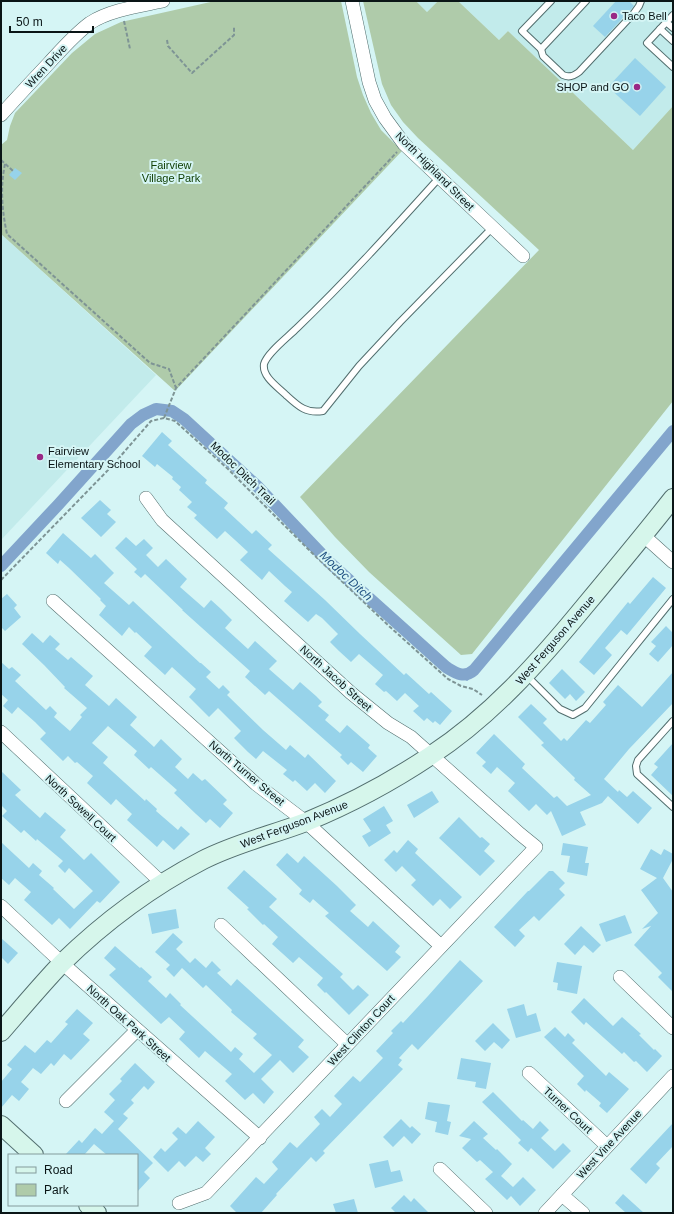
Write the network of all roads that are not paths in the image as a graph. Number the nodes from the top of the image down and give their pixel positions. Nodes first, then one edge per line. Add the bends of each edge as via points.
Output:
1 (163, 1) edge
2 (352, 1) edge
3 (551, 1) edge
4 (586, 1) edge
5 (642, 1) edge
6 (673, 15) edge
7 (666, 22) junction
8 (673, 28) edge
9 (660, 29) junction
10 (673, 41) edge
11 (541, 50) junction
12 (673, 67) edge
13 (1, 115) edge
14 (439, 178) junction
15 (493, 227) junction
16 (523, 256) dead end
17 (146, 498) dead end
18 (673, 498) edge
19 (643, 535) junction
20 (673, 562) edge
21 (673, 599) edge
22 (53, 601) dead end
23 (526, 675) junction
24 (673, 721) edge
25 (1, 732) edge
26 (432, 754) junction
27 (673, 807) edge
28 (306, 822) junction
29 (536, 847) joint
30 (162, 883) junction
31 (1, 906) edge
32 (221, 926) dead end
33 (441, 946) junction
34 (62, 964) junction
35 (620, 977) dead end
36 (673, 1028) edge
37 (137, 1030) junction
38 (1, 1032) edge
39 (347, 1044) junction
40 (529, 1074) dead end
41 (673, 1076) edge
42 (66, 1101) dead end
43 (1, 1125) edge
44 (260, 1138) junction
45 (607, 1146) junction
46 (33, 1154) edge
47 (440, 1169) dead end
48 (562, 1195) junction
49 (180, 1203) dead end
50 (89, 1206) edge
51 (97, 1213) edge
52 (486, 1213) edge
53 (545, 1213) edge
54 (583, 1213) edge

1 - 13 street, Wren Drive via 122,11 91,23 77,34
2 - 14 street, North Highland Street via 374,100 404,144
3 - 11 lane via 522,31
4 - 11 lane
5 - 11 lane via 634,13 574,76 563,75 543,56
6 - 7 lane
7 - 8 lane
7 - 9 lane
9 - 10 lane
9 - 12 lane via 647,42
14 - 15 street, North Highland Street
14 - 15 lane via 382,242 265,362 264,371 268,378 292,401 304,410 315,413 323,411 359,366
15 - 16 street, North Highland Street
17 - 26 street, North Jacob Street via 162,520 372,712 411,736
18 - 19 street, West Ferguson Avenue
19 - 20 street
19 - 23 street, West Ferguson Avenue
21 - 23 lane via 585,708 573,715 560,709
22 - 28 street, North Turner Street via 256,784
23 - 26 street, West Ferguson Avenue via 466,730
24 - 27 lane via 638,760 636,766 637,774
25 - 30 street, North Sowell Court
26 - 28 street, West Ferguson Avenue via 355,800
26 - 29 street, North Jacob Street
28 - 30 street, West Ferguson Avenue via 205,859
28 - 33 street, North Turner Street
29 - 33 street, West Clinton Court
30 - 34 street, West Ferguson Avenue via 125,908
31 - 34 street, North Oak Park Street
32 - 39 street
33 - 39 street, West Clinton Court
34 - 37 street, North Oak Park Street
34 - 38 street, West Ferguson Avenue
35 - 36 street
37 - 42 street
37 - 44 street, North Oak Park Street
39 - 44 street, West Clinton Court
40 - 45 street, Turner Court
41 - 45 street, West Vine Avenue
43 - 46 street
44 - 49 street, West Clinton Court via 206,1193
45 - 48 street, West Vine Avenue
47 - 52 street
48 - 53 street, West Vine Avenue
48 - 54 street
50 - 51 street

